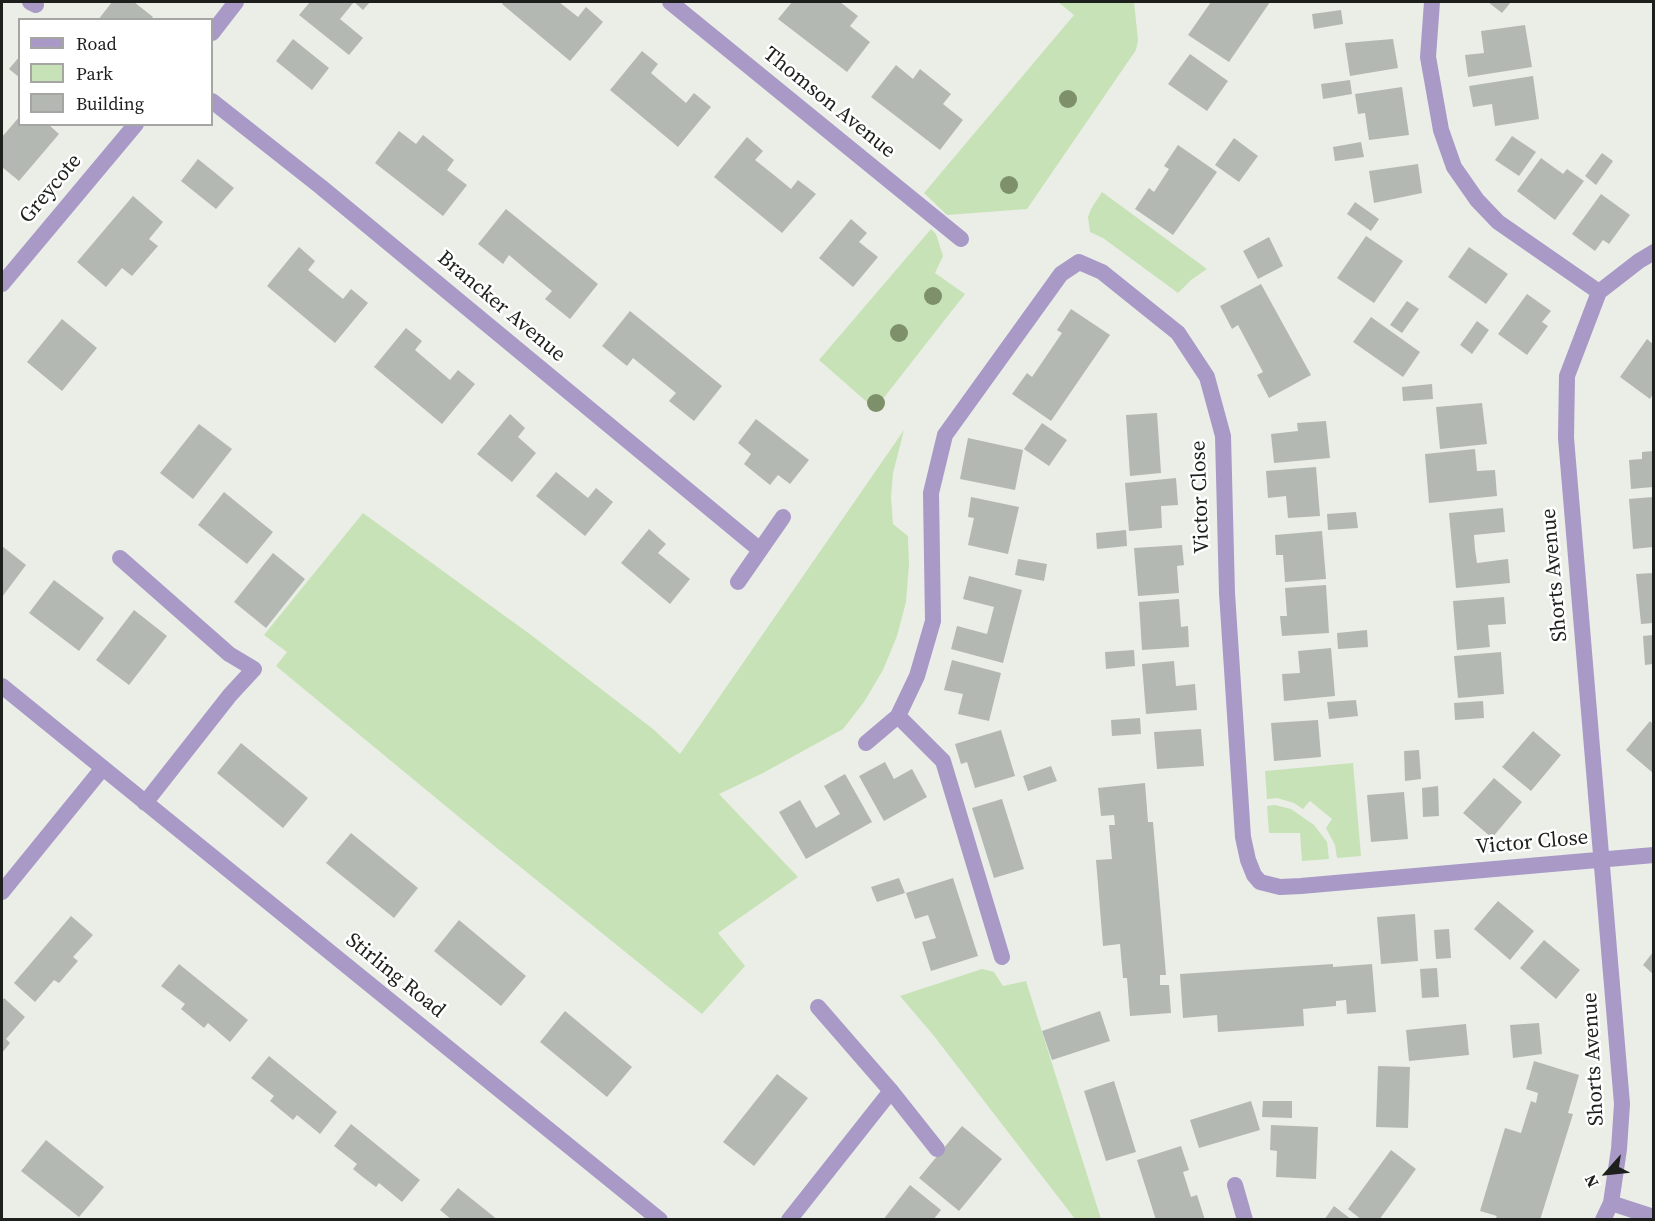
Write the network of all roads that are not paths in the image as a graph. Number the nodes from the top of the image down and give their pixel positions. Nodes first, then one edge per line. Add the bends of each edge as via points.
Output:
1 (236, 2) edge
2 (670, 2) edge
3 (1432, 2) edge
4 (213, 32) edge
5 (213, 102) edge
6 (134, 126) edge
7 (960, 239) dead end
8 (1653, 252) edge
9 (2, 284) edge
10 (1599, 292) junction
11 (783, 517) dead end
12 (760, 550) junction
13 (120, 558) dead end
14 (738, 582) dead end
15 (2, 686) edge
16 (898, 716) junction
17 (866, 743) dead end
18 (102, 769) junction
19 (145, 803) junction
20 (1653, 855) edge
21 (1602, 859) junction
22 (2, 892) edge
23 (1002, 957) dead end
24 (818, 1007) dead end
25 (891, 1091) junction
26 (937, 1149) dead end
27 (1235, 1185) dead end
28 (1611, 1203) junction
29 (1653, 1217) edge
30 (660, 1220) edge
31 (789, 1220) edge
32 (1245, 1220) edge
33 (1603, 1220) edge

1 - 4 street
2 - 7 street, Thomson Avenue
3 - 10 street via 1428,57 1441,130 1454,167 1498,222
5 - 12 street, Brancker Avenue
6 - 9 street, Greycote
8 - 10 street
10 - 21 street, Shorts Avenue via 1567,376 1566,438
11 - 12 street
12 - 14 street
13 - 19 street via 230,654 254,669
15 - 18 street, Stirling Road
16 - 17 street, Victor Close
16 - 21 street, Victor Close via 917,676 933,621 931,493 945,435 1061,274 1079,262 1102,272 1178,333 1207,377 1223,436 1227,593 1243,837 1248,860 1260,882 1301,886
16 - 23 street via 943,761
18 - 19 street, Stirling Road
18 - 22 street
19 - 30 street, Stirling Road
20 - 21 street
21 - 28 street, Shorts Avenue via 1622,1104
24 - 25 street
25 - 26 street
25 - 31 street
27 - 32 street
28 - 29 street
28 - 33 street, Shorts Avenue

